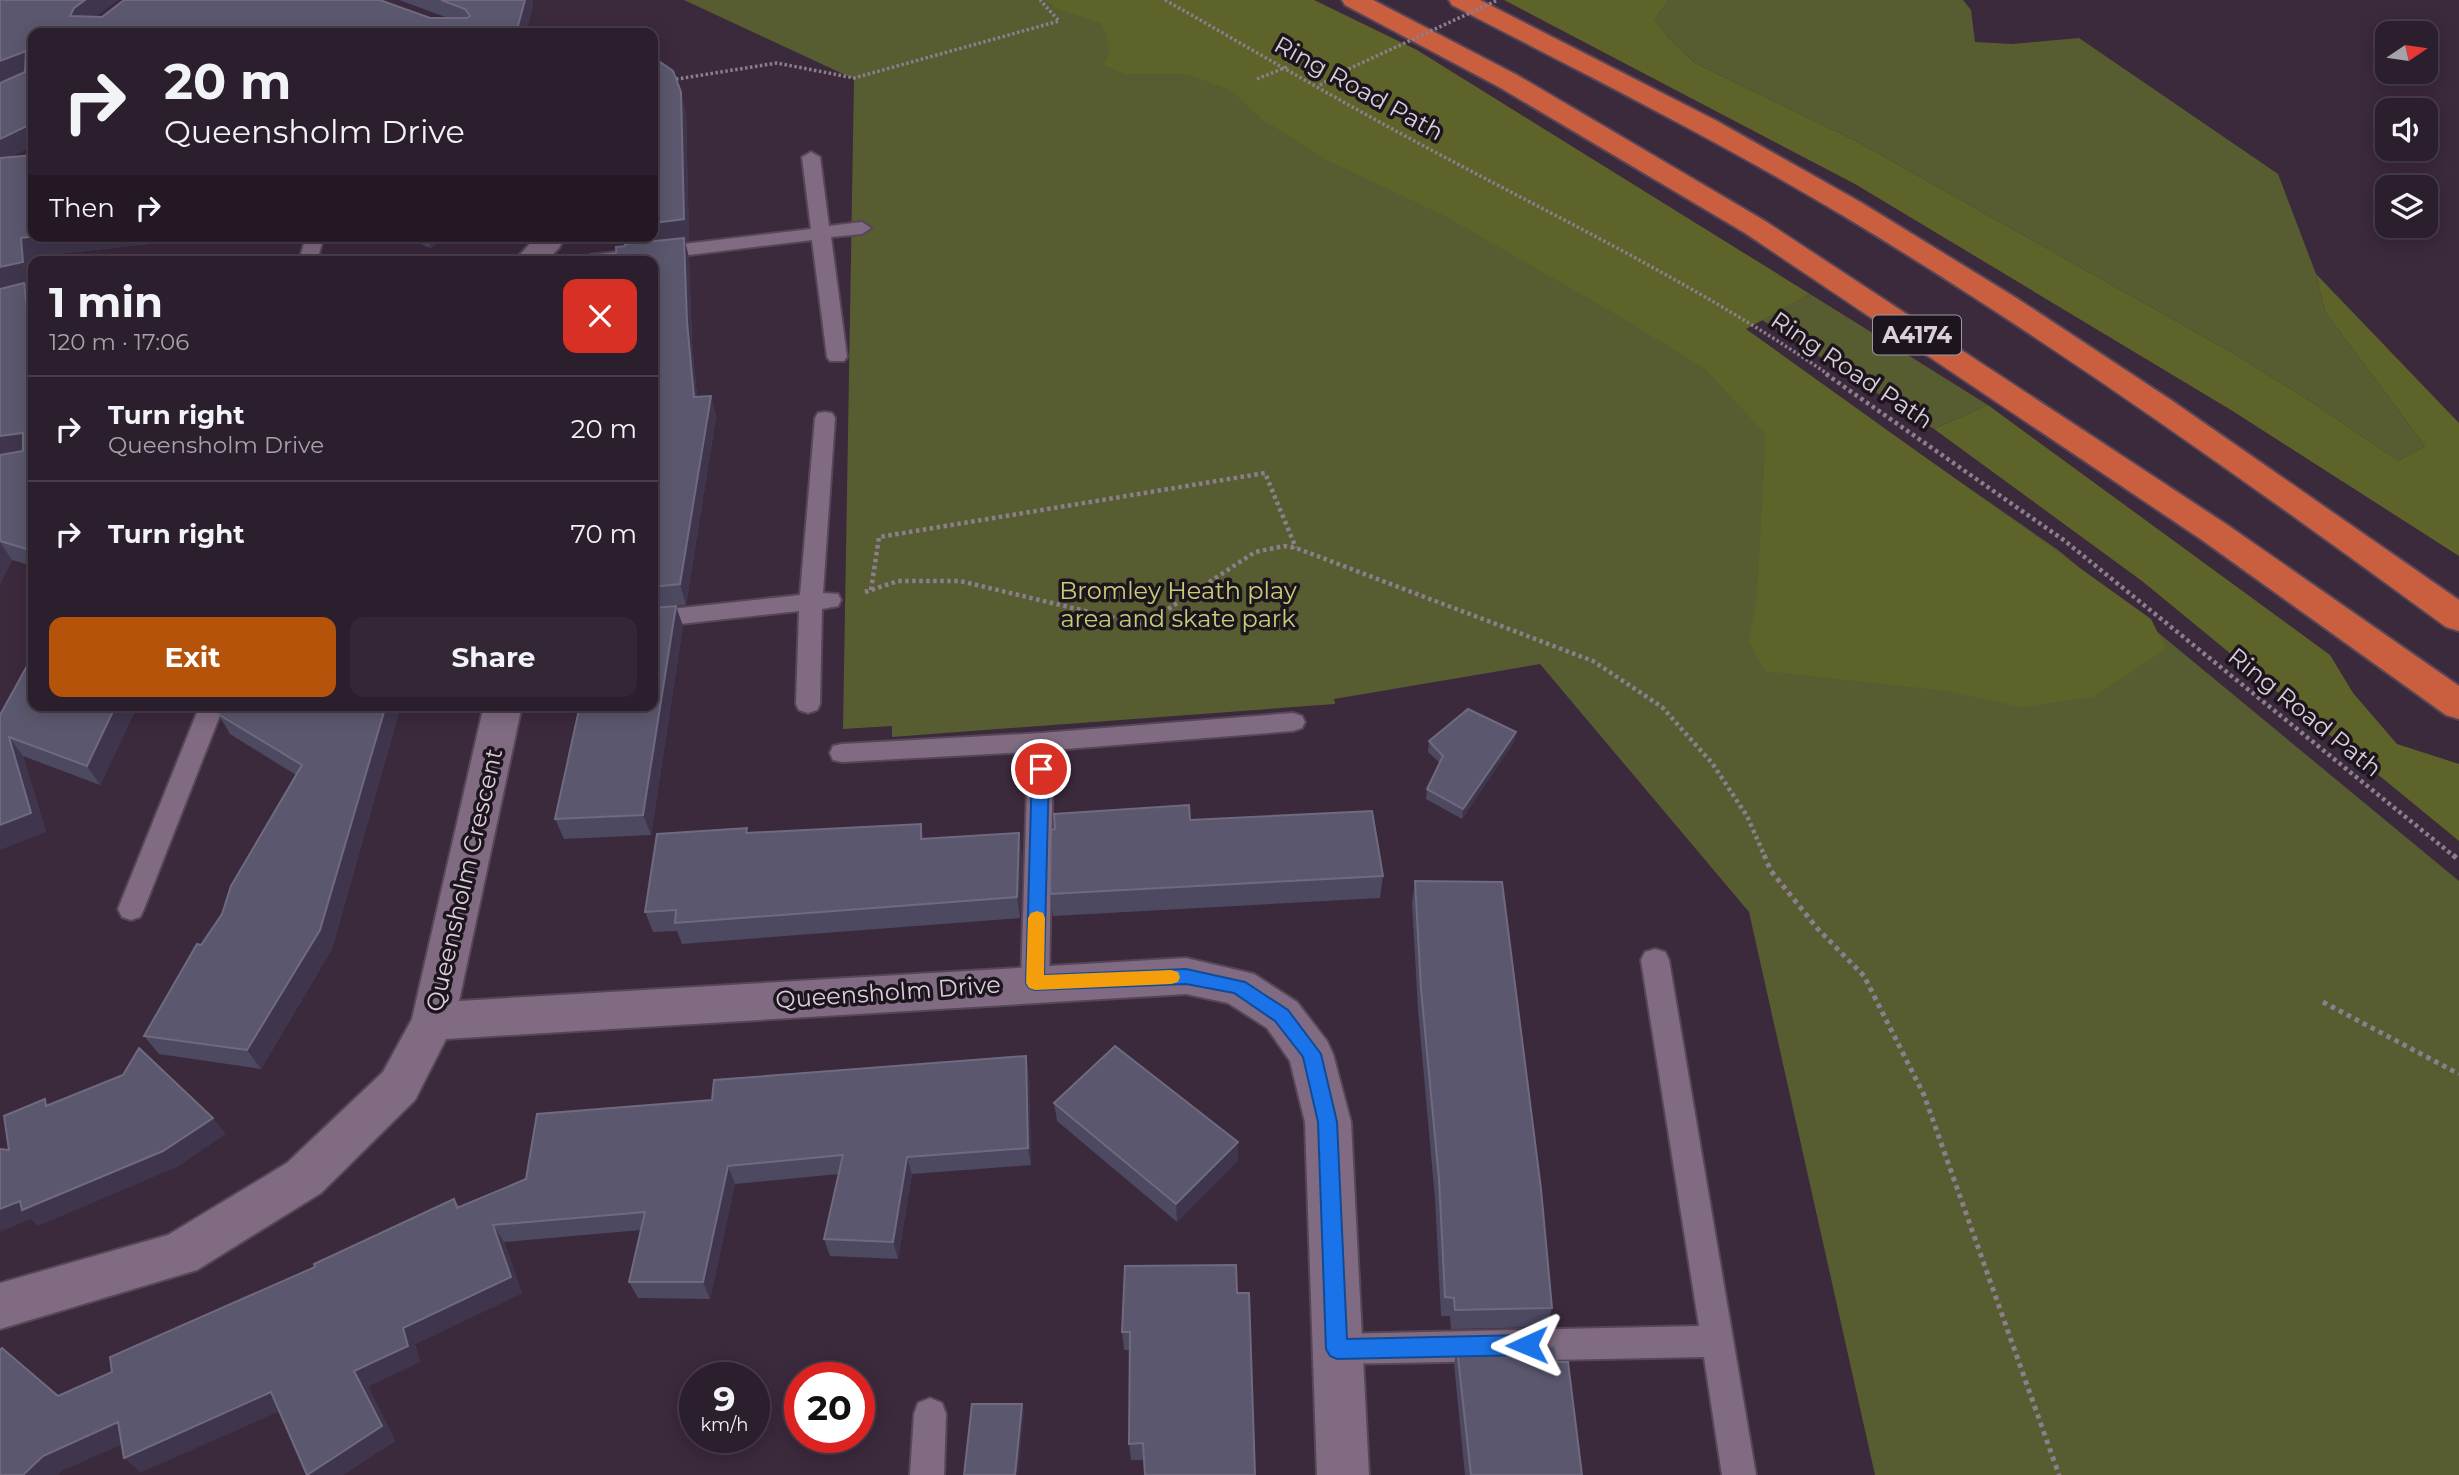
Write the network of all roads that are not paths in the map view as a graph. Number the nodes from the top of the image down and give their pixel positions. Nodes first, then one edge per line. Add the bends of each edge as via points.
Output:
1 (1354, 0) edge
2 (1461, 0) edge
3 (811, 158) dead end
4 (862, 228) dead end
5 (822, 233) junction
6 (550, 242) edge
7 (535, 256) edge
8 (632, 256) edge
9 (28, 293) edge
10 (0, 299) edge
11 (837, 357) dead end
12 (825, 418) dead end
13 (821, 601) junction
14 (658, 618) edge
15 (2459, 618) edge
16 (807, 704) dead end
17 (2459, 705) edge
18 (210, 711) edge
19 (502, 711) edge
20 (1293, 722) dead end
21 (1041, 742) junction
22 (842, 753) dead end
23 (131, 909) dead end
24 (1656, 960) dead end
25 (1035, 983) junction
26 (433, 1021) junction
27 (0, 1306) edge
28 (1717, 1341) junction
29 (1337, 1349) junction
30 (930, 1414) dead end
31 (926, 1475) edge
32 (1343, 1475) edge
33 (1739, 1475) edge

1 - 17 highway, A4174 via 1508,81 1755,227 2214,532
2 - 15 highway, A4174 via 1665,105 1851,209 2072,348 2290,495
3 - 5 lane
4 - 5 lane
5 - 8 lane
5 - 11 lane
6 - 7 street
9 - 10 street
12 - 13 lane
13 - 14 lane
13 - 16 lane
18 - 23 lane
19 - 26 street, Queensholm Crescent
20 - 21 lane
21 - 22 lane
21 - 25 lane
24 - 28 lane
25 - 26 street, Queensholm Drive
25 - 29 street, Queensholm Drive via 1186,976 1239,987 1282,1016 1311,1054 1328,1122
26 - 27 street, Queensholm Crescent via 399,1086 304,1178 180,1254
28 - 29 lane
28 - 33 lane
29 - 32 street, Queensholm Drive
30 - 31 lane

